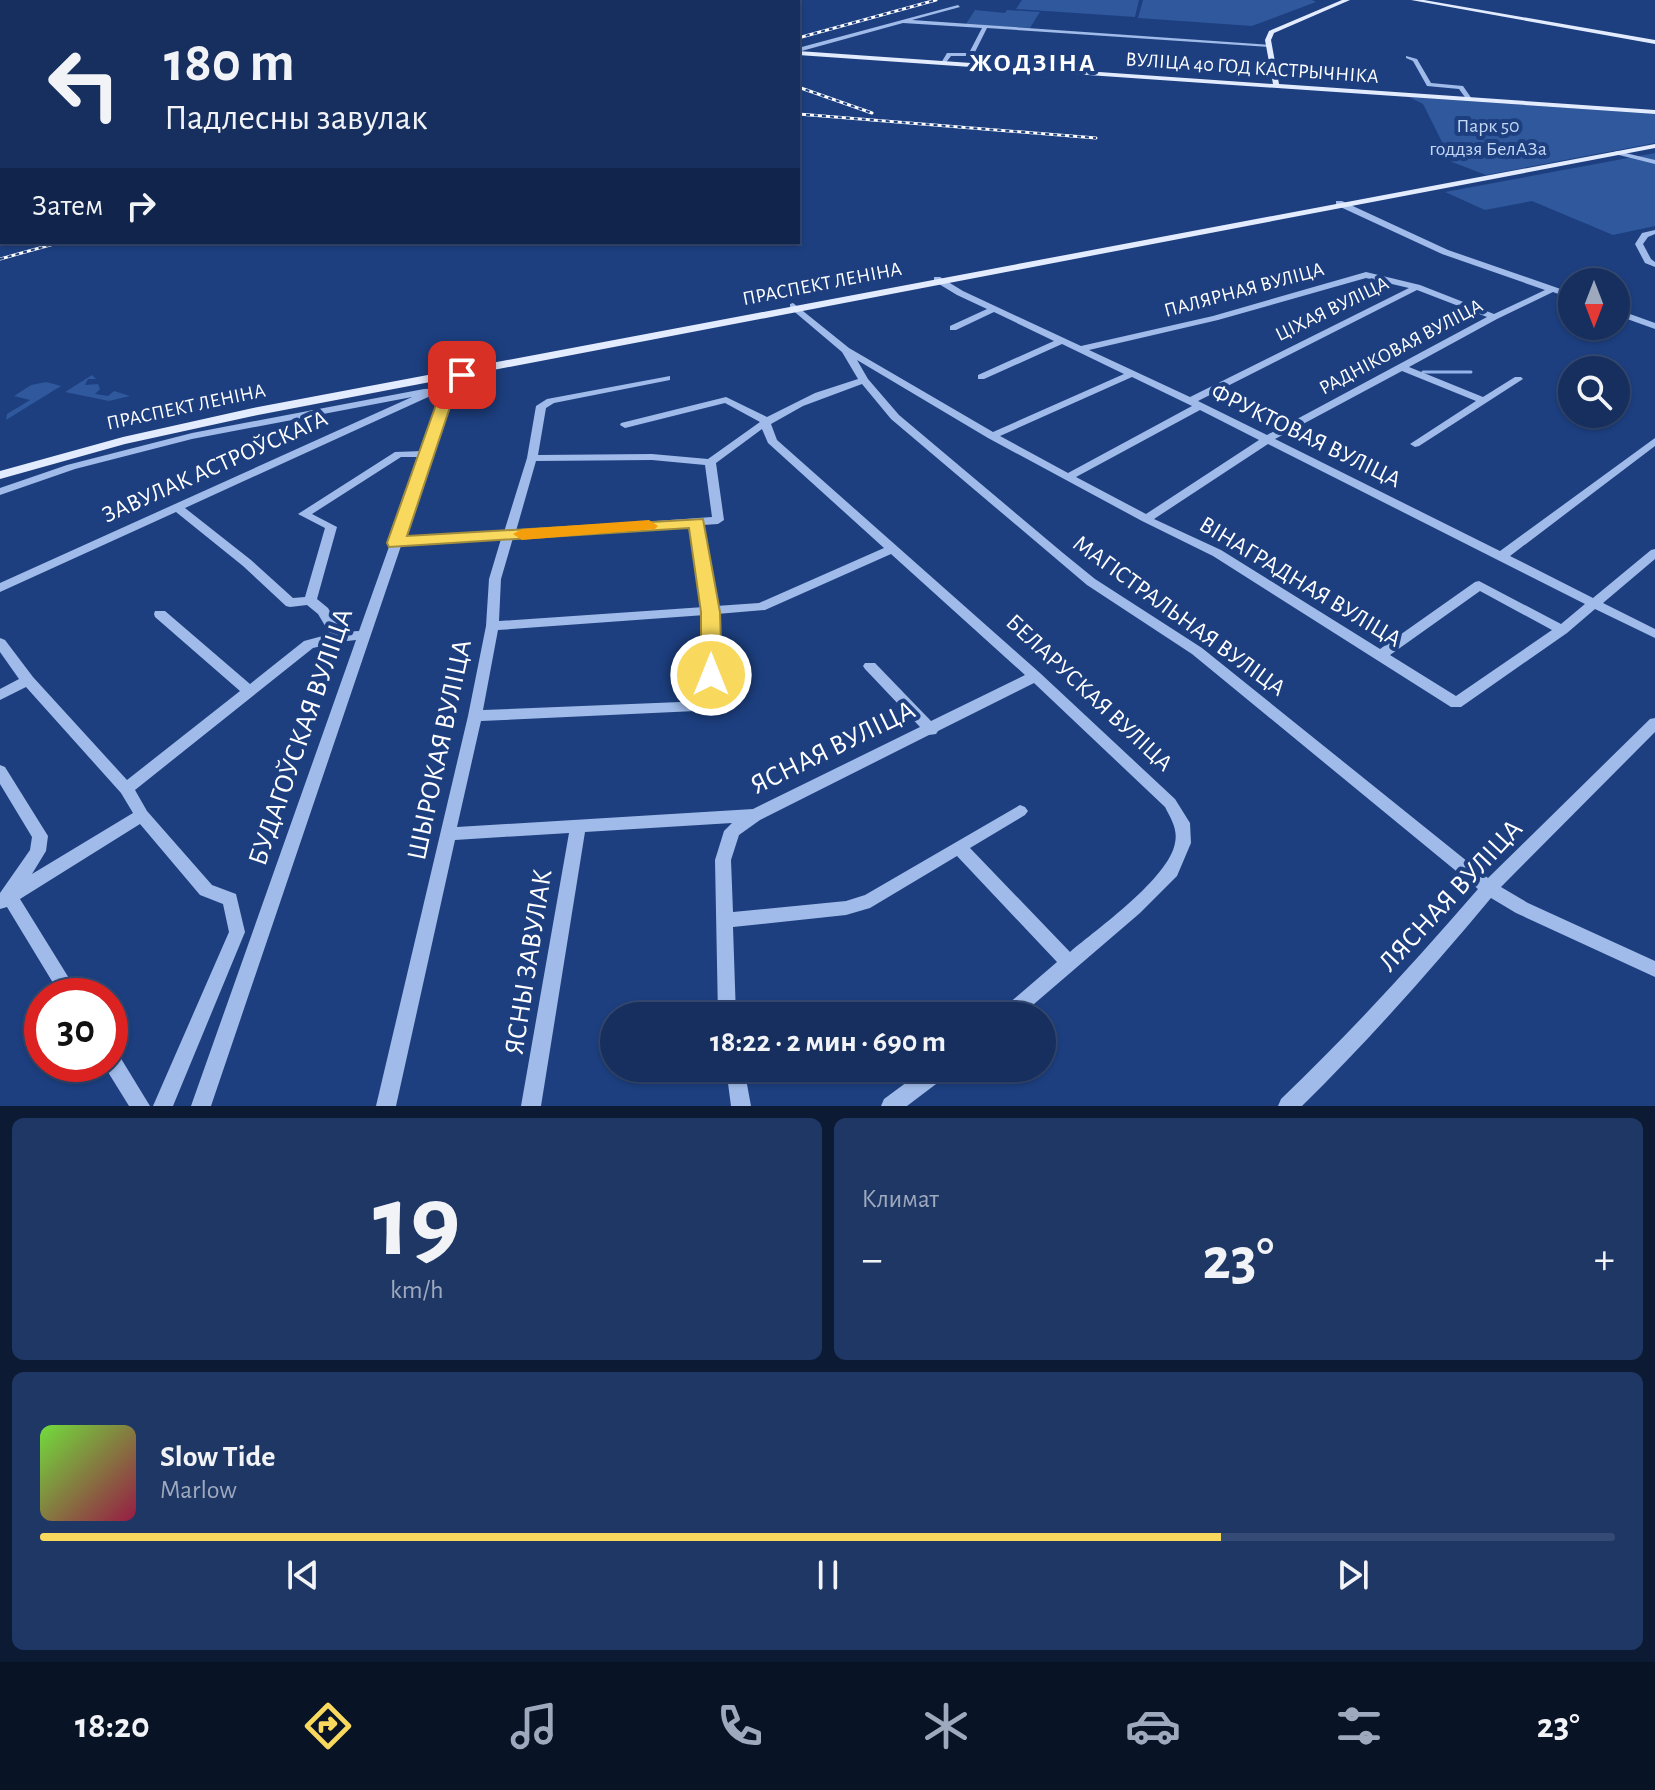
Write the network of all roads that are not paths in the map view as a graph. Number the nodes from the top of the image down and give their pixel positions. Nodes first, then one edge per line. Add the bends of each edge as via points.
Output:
1 (1338, 0) edge
2 (1347, 0) edge
3 (1414, 0) edge
4 (1421, 0) edge
5 (958, 6) dead end
6 (1320, 9) junction
7 (901, 21) junction
8 (985, 27) junction
9 (1655, 41) edge
10 (1266, 45) junction
11 (800, 50) edge
12 (800, 51) edge
13 (1408, 57) dead end
14 (944, 63) junction
15 (1275, 86) junction
16 (1469, 99) junction
17 (1655, 112) edge
18 (1655, 145) edge
19 (1636, 153) junction
20 (1655, 162) edge
21 (1345, 204) junction
22 (1655, 232) edge
23 (1655, 265) edge
24 (939, 280) junction
25 (1417, 287) junction
26 (1553, 289) junction
27 (1558, 291) edge
28 (794, 308) junction
29 (994, 309) junction
30 (1494, 317) junction
31 (1630, 317) edge
32 (1655, 326) edge
33 (953, 328) dead end
34 (1061, 341) junction
35 (1080, 349) junction
36 (846, 350) junction
37 (1401, 367) junction
38 (1132, 374) junction
39 (981, 377) dead end
40 (667, 378) dead end
41 (1518, 379) dead end
42 (864, 380) junction
43 (444, 382) junction
44 (1481, 400) junction
45 (1194, 403) junction
46 (764, 420) junction
47 (625, 425) dead end
48 (992, 436) junction
49 (1268, 439) junction
50 (1655, 441) edge
51 (1415, 444) dead end
52 (426, 454) junction
53 (532, 458) junction
54 (710, 462) junction
55 (0, 473) edge
56 (1070, 476) junction
57 (0, 492) edge
58 (178, 508) junction
59 (1146, 519) junction
60 (697, 522) junction
61 (507, 535) junction
62 (396, 543) junction
63 (891, 549) junction
64 (1655, 553) edge
65 (1502, 556) junction
66 (0, 588) edge
67 (310, 600) junction
68 (1595, 604) junction
69 (711, 612) junction
70 (160, 614) dead end
71 (492, 626) junction
72 (1562, 630) junction
73 (1655, 634) edge
74 (364, 635) junction
75 (338, 637) junction
76 (0, 643) edge
77 (1379, 656) junction
78 (870, 666) dead end
79 (1035, 676) junction
80 (28, 680) junction
81 (248, 690) junction
82 (0, 695) edge
83 (475, 716) junction
84 (1655, 723) edge
85 (931, 730) junction
86 (0, 771) edge
87 (126, 789) junction
88 (1020, 811) dead end
89 (142, 815) junction
90 (755, 815) junction
91 (578, 827) junction
92 (450, 834) junction
93 (959, 847) junction
94 (1489, 888) junction
95 (5, 899) edge
96 (724, 920) junction
97 (1069, 963) junction
98 (1655, 969) edge
99 (59, 978) edge
100 (727, 1002) edge
101 (1023, 1002) edge
102 (125, 1082) edge
103 (737, 1082) edge
104 (923, 1082) edge
105 (140, 1106) edge
106 (163, 1106) edge
107 (201, 1106) edge
108 (386, 1106) edge
109 (531, 1106) edge
110 (741, 1106) edge
111 (891, 1106) edge
112 (1288, 1106) edge

1 - 6 main road
2 - 6 main road
3 - 9 main road
4 - 9 main road
5 - 7 street
6 - 10 main road via 1273,30
7 - 8 street
7 - 11 street
8 - 10 street
8 - 14 street via 971,55 949,54
10 - 15 main road
12 - 14 main road, ВУЛІЦА 40 ГОД КАСТРЫЧНІКА
13 - 16 street via 1429,85 1461,87
14 - 15 main road, ВУЛІЦА 40 ГОД КАСТРЫЧНІКА
15 - 16 main road, ВУЛІЦА 40 ГОД КАСТРЫЧНІКА
16 - 17 main road, ВУЛІЦА 40 ГОД КАСТРЫЧНІКА
18 - 19 main road, ПРАСПЕКТ ЛЕНІНА
18 - 21 main road, ПРАСПЕКТ ЛЕНІНА
19 - 20 street
19 - 21 main road, ПРАСПЕКТ ЛЕНІНА
21 - 24 main road, ПРАСПЕКТ ЛЕНІНА
21 - 26 street via 1452,255
22 - 23 street via 1639,244
24 - 28 main road, ПРАСПЕКТ ЛЕНІНА
24 - 29 street, ФРУКТОВАЯ ВУЛІЦА
25 - 30 street, ЦІХАЯ ВУЛІЦА
25 - 35 street, ПАЛЯРНАЯ ВУЛІЦА via 1366,275
25 - 45 street, ЦІХАЯ ВУЛІЦА
26 - 27 street
26 - 30 street, РАДНІКОВАЯ ВУЛІЦА
28 - 36 street, МАГІСТРАЛЬНАЯ ВУЛІЦА
28 - 43 main road, ПРАСПЕКТ ЛЕНІНА
28 - 43 main road, ПРАСПЕКТ ЛЕНІНА via 473,371
29 - 33 street
29 - 34 street, ФРУКТОВАЯ ВУЛІЦА
30 - 37 street, РАДНІКОВАЯ ВУЛІЦА
31 - 32 street
34 - 35 street, ФРУКТОВАЯ ВУЛІЦА
34 - 39 street
35 - 38 street, ФРУКТОВАЯ ВУЛІЦА
36 - 42 street, МАГІСТРАЛЬНАЯ ВУЛІЦА
36 - 48 street, ВІНАГРАДНАЯ ВУЛІЦА
37 - 44 street
37 - 49 street, РАДНІКОВАЯ ВУЛІЦА
38 - 45 street, ФРУКТОВАЯ ВУЛІЦА
38 - 48 street
40 - 53 street, ШЫРОКАЯ ВУЛІЦА via 541,406
41 - 44 street
42 - 46 street via 828,390
42 - 94 street, МАГІСТРАЛЬНАЯ ВУЛІЦА via 895,417 1091,582 1197,651
43 - 52 street, БУДАГОЎСКАЯ ВУЛІЦА
43 - 55 main road, ПРАСПЕКТ ЛЕНІНА via 181,427
43 - 55 main road, ПРАСПЕКТ ЛЕНІНА via 191,422
43 - 57 street via 192,436 71,467
43 - 58 street, ЗАВУЛАК АСТРОЎСКАГА
44 - 51 street
45 - 49 street, ФРУКТОВАЯ ВУЛІЦА
45 - 56 street, ЦІХАЯ ВУЛІЦА
46 - 47 street via 726,400
46 - 54 street
46 - 63 street, БЕЛАРУСКАЯ ВУЛІЦА via 772,441
48 - 56 street, ВІНАГРАДНАЯ ВУЛІЦА
49 - 59 street, РАДНІКОВАЯ ВУЛІЦА
49 - 65 street, ФРУКТОВАЯ ВУЛІЦА
50 - 65 street
52 - 62 street, БУДАГОЎСКАЯ ВУЛІЦА
52 - 67 street via 399,454 304,514 331,527
53 - 54 street via 622,456
53 - 61 street, ШЫРОКАЯ ВУЛІЦА
54 - 60 street via 718,520
56 - 59 street, ВІНАГРАДНАЯ ВУЛІЦА
58 - 66 street, ЗАВУЛАК АСТРОЎСКАГА
58 - 67 street via 290,603
59 - 77 street, ВІНАГРАДНАЯ ВУЛІЦА via 1217,553
60 - 61 street
60 - 69 street
61 - 62 street
61 - 71 street, ШЫРОКАЯ ВУЛІЦА via 495,579
62 - 74 street, БУДАГОЎСКАЯ ВУЛІЦА
63 - 69 street via 761,607
63 - 79 street, БЕЛАРУСКАЯ ВУЛІЦА
64 - 68 street, ВІНАГРАДНАЯ ВУЛІЦА
65 - 68 street, ФРУКТОВАЯ ВУЛІЦА
67 - 75 street
68 - 72 street, ВІНАГРАДНАЯ ВУЛІЦА
68 - 73 street, ФРУКТОВАЯ ВУЛІЦА
69 - 71 street
69 - 83 street via 712,706
70 - 81 street
71 - 83 street, ШЫРОКАЯ ВУЛІЦА
72 - 77 street via 1479,585
72 - 77 street, ВІНАГРАДНАЯ ВУЛІЦА via 1456,703
74 - 75 street
74 - 107 street, БУДАГОЎСКАЯ ВУЛІЦА
75 - 81 street via 309,644
76 - 80 street
78 - 85 street
79 - 85 street, ЯСНАЯ ВУЛІЦА
79 - 97 street, БЕЛАРУСКАЯ ВУЛІЦА via 1170,803 1182,823 1183,843 1171,871
80 - 82 street
80 - 87 street
81 - 87 street
83 - 92 street, ШЫРОКАЯ ВУЛІЦА
84 - 94 street, ЛЯСНАЯ ВУЛІЦА
85 - 90 street, ЯСНАЯ ВУЛІЦА
86 - 95 street via 40,836 38,851
87 - 89 street
88 - 93 street
89 - 95 street
89 - 106 street via 206,890 230,899 237,932
90 - 91 street, ЯСНАЯ ВУЛІЦА
90 - 96 street via 732,831 723,860
91 - 92 street, ЯСНАЯ ВУЛІЦА
91 - 109 street, ЯСНЫ ЗАВУЛАК
92 - 108 street, ШЫРОКАЯ ВУЛІЦА
93 - 96 street via 870,901
93 - 97 street
94 - 98 street, МАГІСТРАЛЬНАЯ ВУЛІЦА
94 - 112 street, ЛЯСНАЯ ВУЛІЦА via 1417,973
95 - 99 street
96 - 100 street
97 - 101 street, БЕЛАРУСКАЯ ВУЛІЦА
102 - 105 street
103 - 110 street
104 - 111 street

